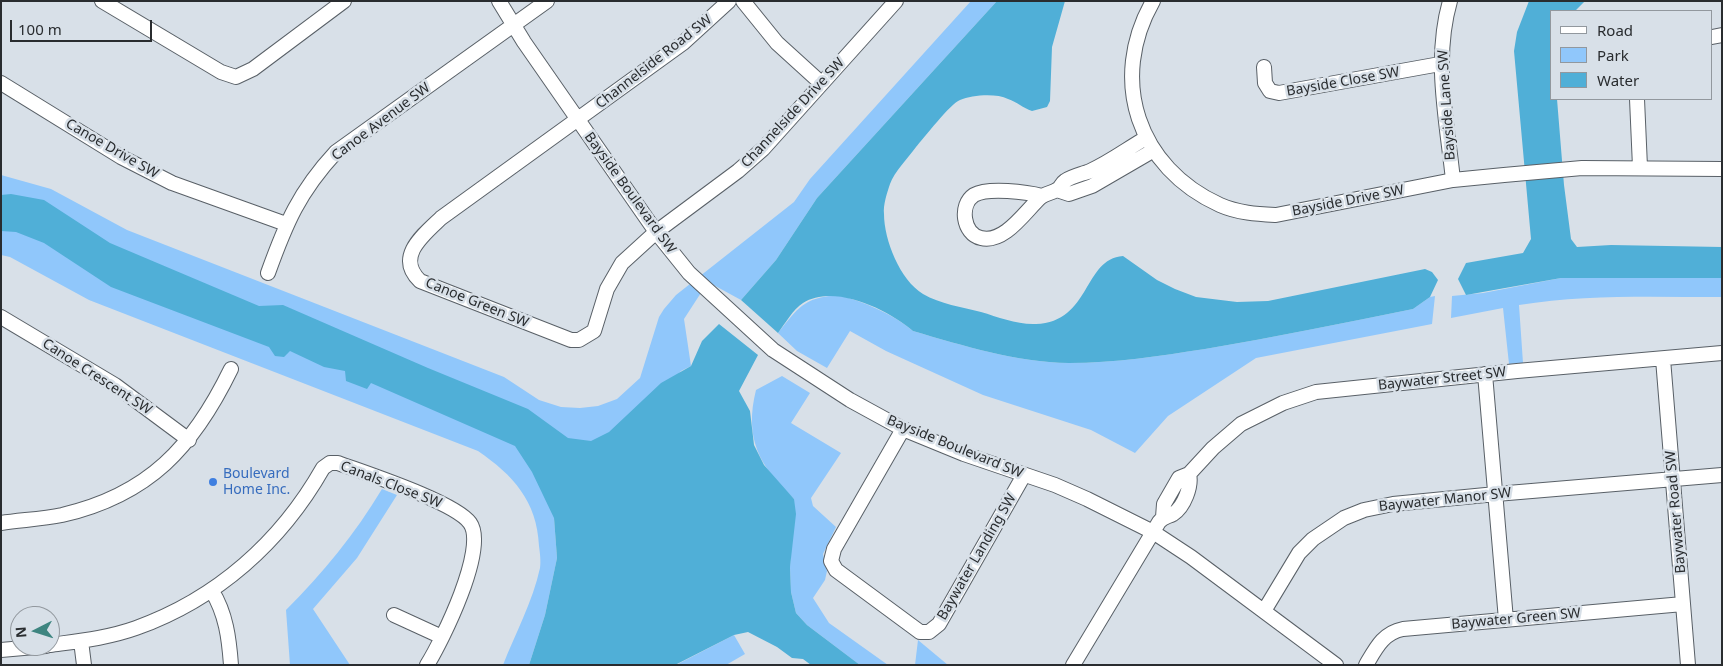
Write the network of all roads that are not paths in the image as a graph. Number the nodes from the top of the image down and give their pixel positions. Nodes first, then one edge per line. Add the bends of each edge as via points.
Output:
1 (102, 1) edge
2 (344, 1) edge
3 (499, 1) edge
4 (547, 1) edge
5 (729, 1) edge
6 (743, 1) edge
7 (896, 1) edge
8 (1153, 1) edge
9 (1450, 1) edge
10 (513, 25) junction
11 (1440, 64) junction
12 (1264, 67) dead end
13 (1, 83) edge
14 (821, 84) junction
15 (1638, 100) edge
16 (578, 120) junction
17 (1146, 138) junction
18 (1154, 150) junction
19 (1640, 167) junction
20 (1722, 169) edge
21 (1453, 180) junction
22 (1058, 190) junction
23 (1042, 196) junction
24 (286, 224) junction
25 (656, 232) junction
26 (268, 273) dead end
27 (1, 318) edge
28 (1722, 353) edge
29 (1663, 358) junction
30 (231, 369) dead end
31 (1485, 374) junction
32 (903, 429) junction
33 (189, 440) junction
34 (1722, 475) edge
35 (1024, 476) junction
36 (1673, 480) junction
37 (1496, 494) junction
38 (1, 523) edge
39 (1153, 532) junction
40 (212, 591) junction
41 (1683, 604) junction
42 (1264, 611) junction
43 (394, 615) dead end
44 (1506, 620) junction
45 (442, 637) junction
46 (81, 641) junction
47 (60, 644) edge
48 (84, 665) edge
49 (231, 665) edge
50 (427, 665) edge
51 (1073, 665) edge
52 (1336, 665) edge
53 (1366, 665) edge
54 (1688, 665) edge

1 - 2 street via 220,72 236,76 248,73
3 - 10 street, Bayside Boulevard SW
4 - 10 street, Canoe Avenue SW
5 - 16 street, Channelside Road SW via 683,43
6 - 14 street via 777,43
7 - 14 street, Channelside Drive SW
8 - 17 street, Bayside Drive SW via 1143,18 1133,50 1131,77 1136,116
9 - 11 street, Bayside Lane SW via 1443,24
10 - 16 street, Bayside Boulevard SW
10 - 24 street, Canoe Avenue SW via 336,152 300,196
11 - 12 street, Bayside Close SW via 1279,93 1270,91 1265,83
11 - 21 street, Bayside Lane SW
13 - 24 street, Canoe Drive SW via 121,158 172,183
14 - 25 street, Channelside Drive SW via 738,172
15 - 19 street
16 - 25 street, Bayside Boulevard SW
16 - 25 street, Canoe Green SW via 425,233 412,248 410,258 414,275 420,281 571,340 579,340 594,330 607,289 622,263
17 - 18 street, Bayside Drive SW
17 - 22 street via 1090,171 1066,180
18 - 21 street, Bayside Drive SW via 1172,173 1196,192 1221,206 1249,213 1276,215 1312,210
18 - 22 street via 1092,186 1069,194
19 - 20 street, Bayside Drive SW
19 - 21 street, Bayside Drive SW via 1582,168
22 - 23 street
23 - 23 street via 1027,192 990,191 974,195 965,212 969,231 980,238 993,238 1008,229
24 - 26 street, Canoe Avenue SW
25 - 32 street, Bayside Boulevard SW via 688,273 773,350 850,400
27 - 33 street, Canoe Crescent SW via 115,385
28 - 29 street, Baywater Street SW
29 - 31 street, Baywater Street SW
29 - 36 street, Baywater Road SW
30 - 33 street via 213,406
31 - 37 street
31 - 39 street, Baywater Street SW via 1316,392 1283,403 1241,424 1189,474 1180,478 1173,486 1164,504 1163,517
32 - 35 street, Bayside Boulevard SW
32 - 35 street, Baywater Landing SW via 834,549 831,562 836,570 920,632 929,632 939,624
33 - 38 street via 171,461 144,480 96,505 61,515
34 - 36 street, Baywater Manor SW
35 - 39 street, Bayside Boulevard SW via 1087,499
36 - 37 street, Baywater Manor SW
36 - 41 street, Baywater Road SW
37 - 42 street, Baywater Manor SW via 1378,506 1344,518 1299,553
37 - 44 street
39 - 42 street, Bayside Boulevard SW
39 - 51 street, Baywater Street SW
40 - 45 street, Canals Close SW via 254,557 291,518 323,468 330,463 338,463 451,508 470,523 474,549 470,570
40 - 46 street, Canals Close SW via 135,628
40 - 49 street via 222,607
41 - 44 street, Baywater Green SW
41 - 54 street, Baywater Road SW
42 - 52 street, Bayside Boulevard SW
43 - 45 street
44 - 53 street, Baywater Green SW via 1389,633
45 - 50 street, Canals Close SW
46 - 47 street, Canals Close SW
46 - 48 street

